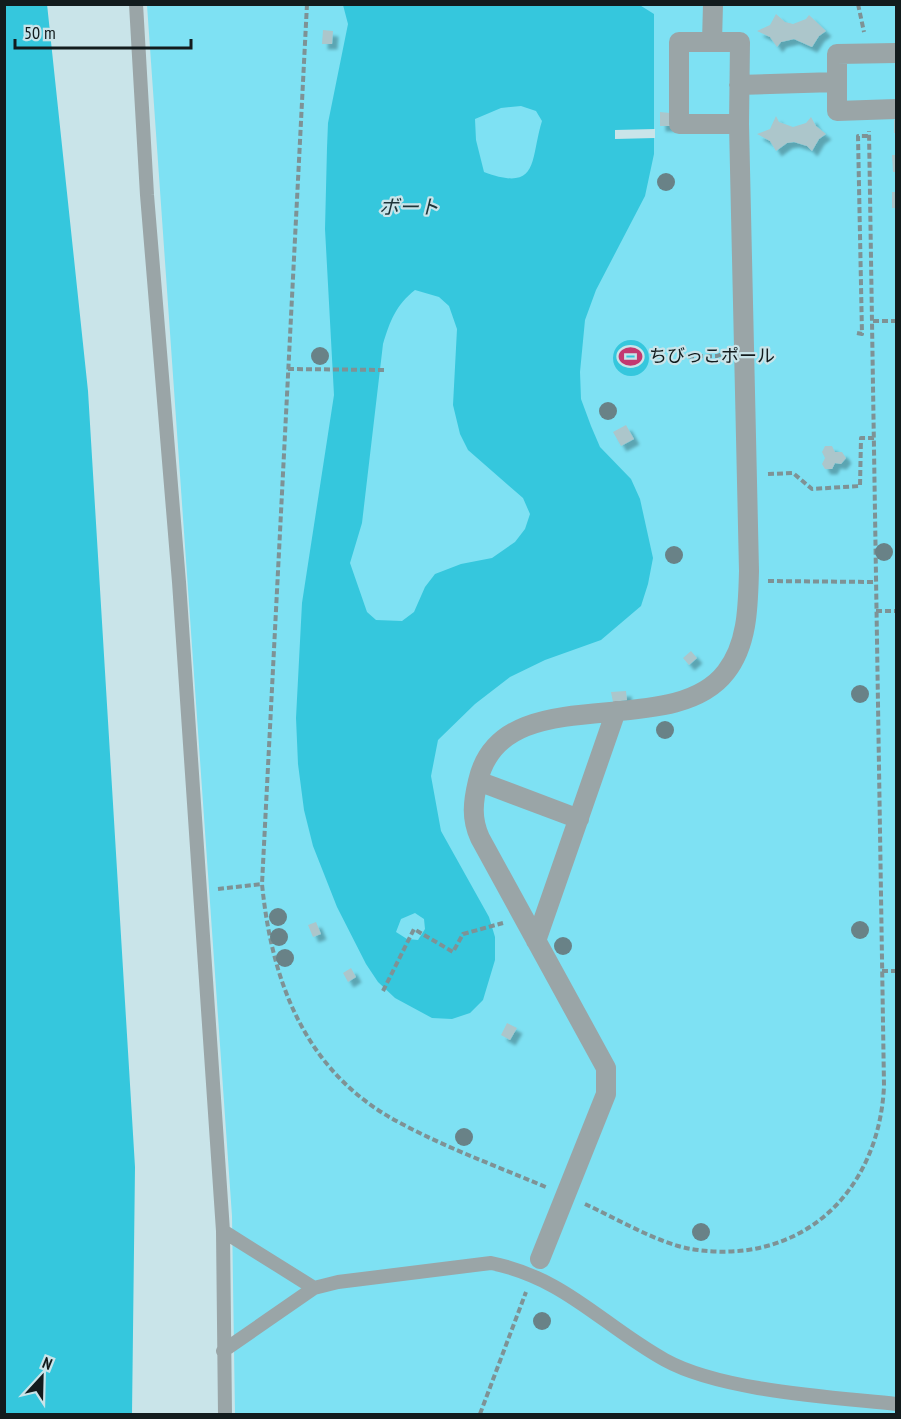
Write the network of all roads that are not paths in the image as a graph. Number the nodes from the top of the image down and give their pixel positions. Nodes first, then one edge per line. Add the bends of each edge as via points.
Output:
1 (136, 4) edge
2 (713, 4) edge
3 (712, 42) junction
4 (897, 53) edge
5 (836, 82) junction
6 (740, 85) junction
7 (897, 109) edge
8 (739, 124) junction
9 (616, 711) junction
10 (478, 781) junction
11 (579, 819) junction
12 (536, 941) junction
13 (224, 1231) junction
14 (540, 1259) dead end
15 (314, 1288) junction
16 (223, 1351) junction
17 (897, 1404) edge
18 (225, 1414) edge

1 - 13 lane
2 - 3 street
3 - 6 street via 740,42
3 - 8 street via 679,42 679,124
4 - 5 street via 837,54
5 - 6 street
5 - 7 street via 837,111
6 - 8 street
8 - 9 street via 748,581 743,635 726,673 692,698
9 - 10 street via 551,718 510,734 495,749
9 - 11 street
10 - 11 street
10 - 12 street via 473,822
11 - 12 street
12 - 14 street via 606,1068 608,1081
13 - 15 lane
13 - 16 lane
15 - 16 lane
15 - 17 lane via 338,1281 491,1263 553,1284 666,1361 716,1380
16 - 18 lane

